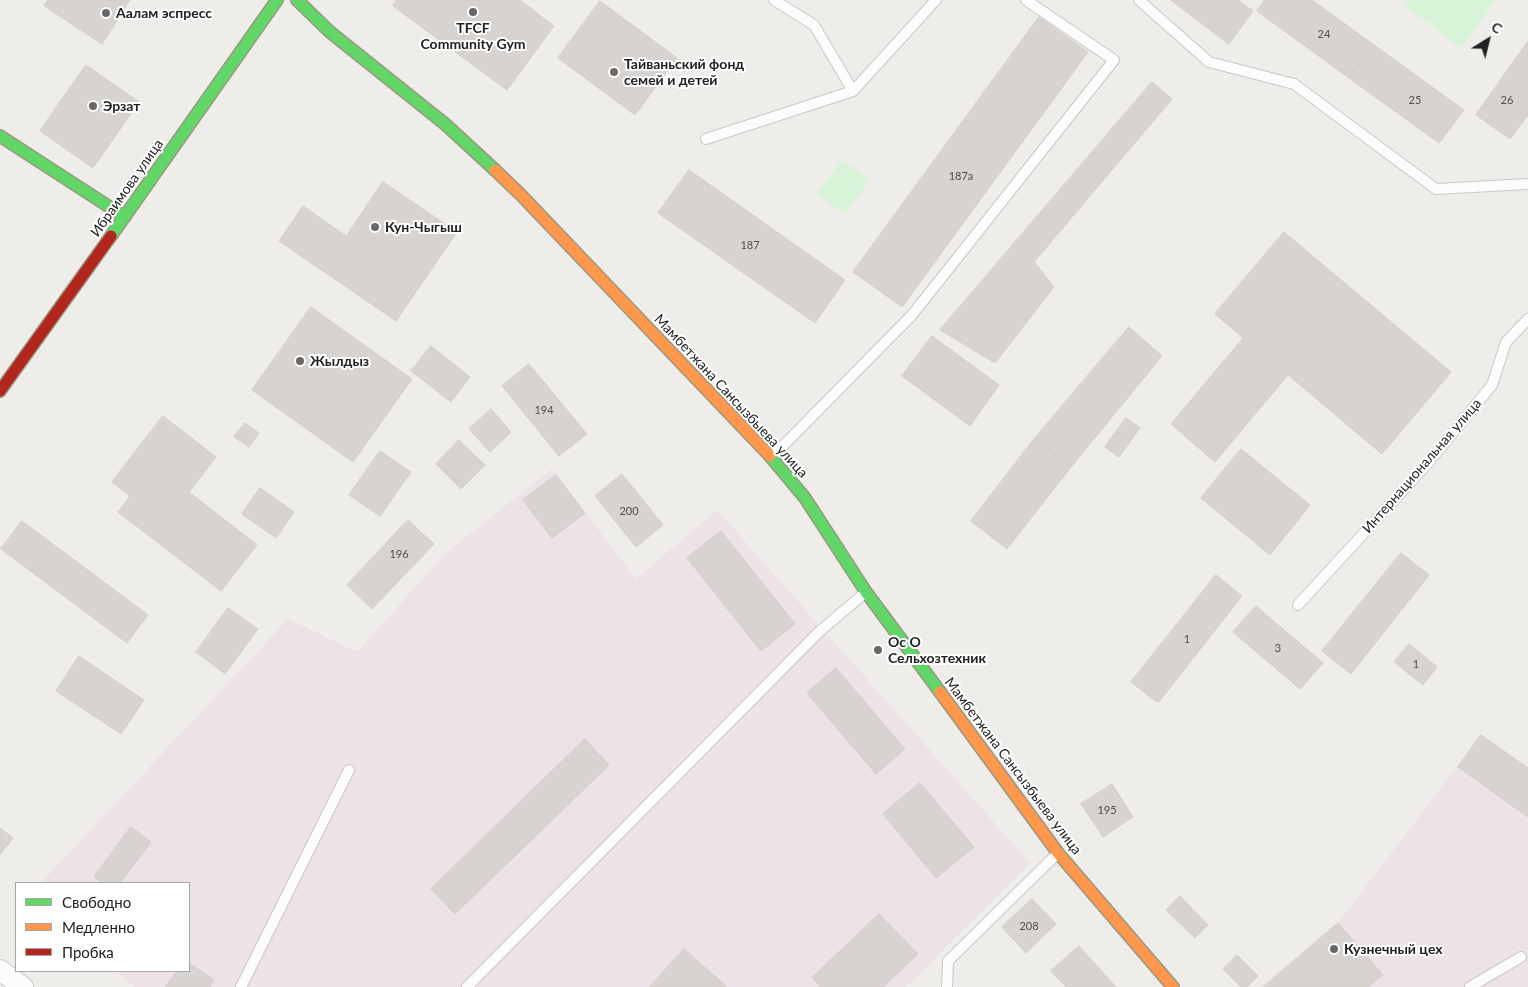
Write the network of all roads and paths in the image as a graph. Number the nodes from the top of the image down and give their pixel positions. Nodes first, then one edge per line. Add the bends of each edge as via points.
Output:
1 (277, 0) edge
2 (297, 0) edge
3 (774, 0) edge
4 (936, 0) edge
5 (1026, 0) edge
6 (1138, 0) edge
7 (853, 91) junction
8 (0, 136) edge
9 (706, 139) dead end
10 (1528, 184) edge
11 (125, 218) junction
12 (1528, 318) edge
13 (0, 391) edge
14 (772, 458) junction
15 (866, 592) junction
16 (1298, 605) dead end
17 (349, 770) dead end
18 (1058, 853) junction
19 (1521, 957) dead end
20 (0, 970) edge
21 (22, 987) edge
22 (241, 987) edge
23 (467, 987) edge
24 (947, 987) edge
25 (1173, 987) edge
26 (1470, 987) edge

1 - 11 street, Ибраимова улица
2 - 14 street, Мамбетжана Сансызбыева улица via 330,32 445,124 521,195
3 - 7 lane via 814,25
4 - 7 lane
5 - 14 lane via 1114,60 912,315
6 - 10 lane via 1209,62 1294,84 1436,189
7 - 9 lane
8 - 11 street
11 - 13 street, Ибраимова улица
12 - 16 lane, Интернациональная улица via 1506,342 1492,385 1428,463
14 - 15 street, Мамбетжана Сансызбыева улица via 805,498
15 - 18 street, Мамбетжана Сансызбыева улица
15 - 23 lane via 820,630
17 - 22 lane
18 - 24 lane via 948,961
18 - 25 street, Мамбетжана Сансызбыева улица
19 - 26 lane
20 - 21 street

